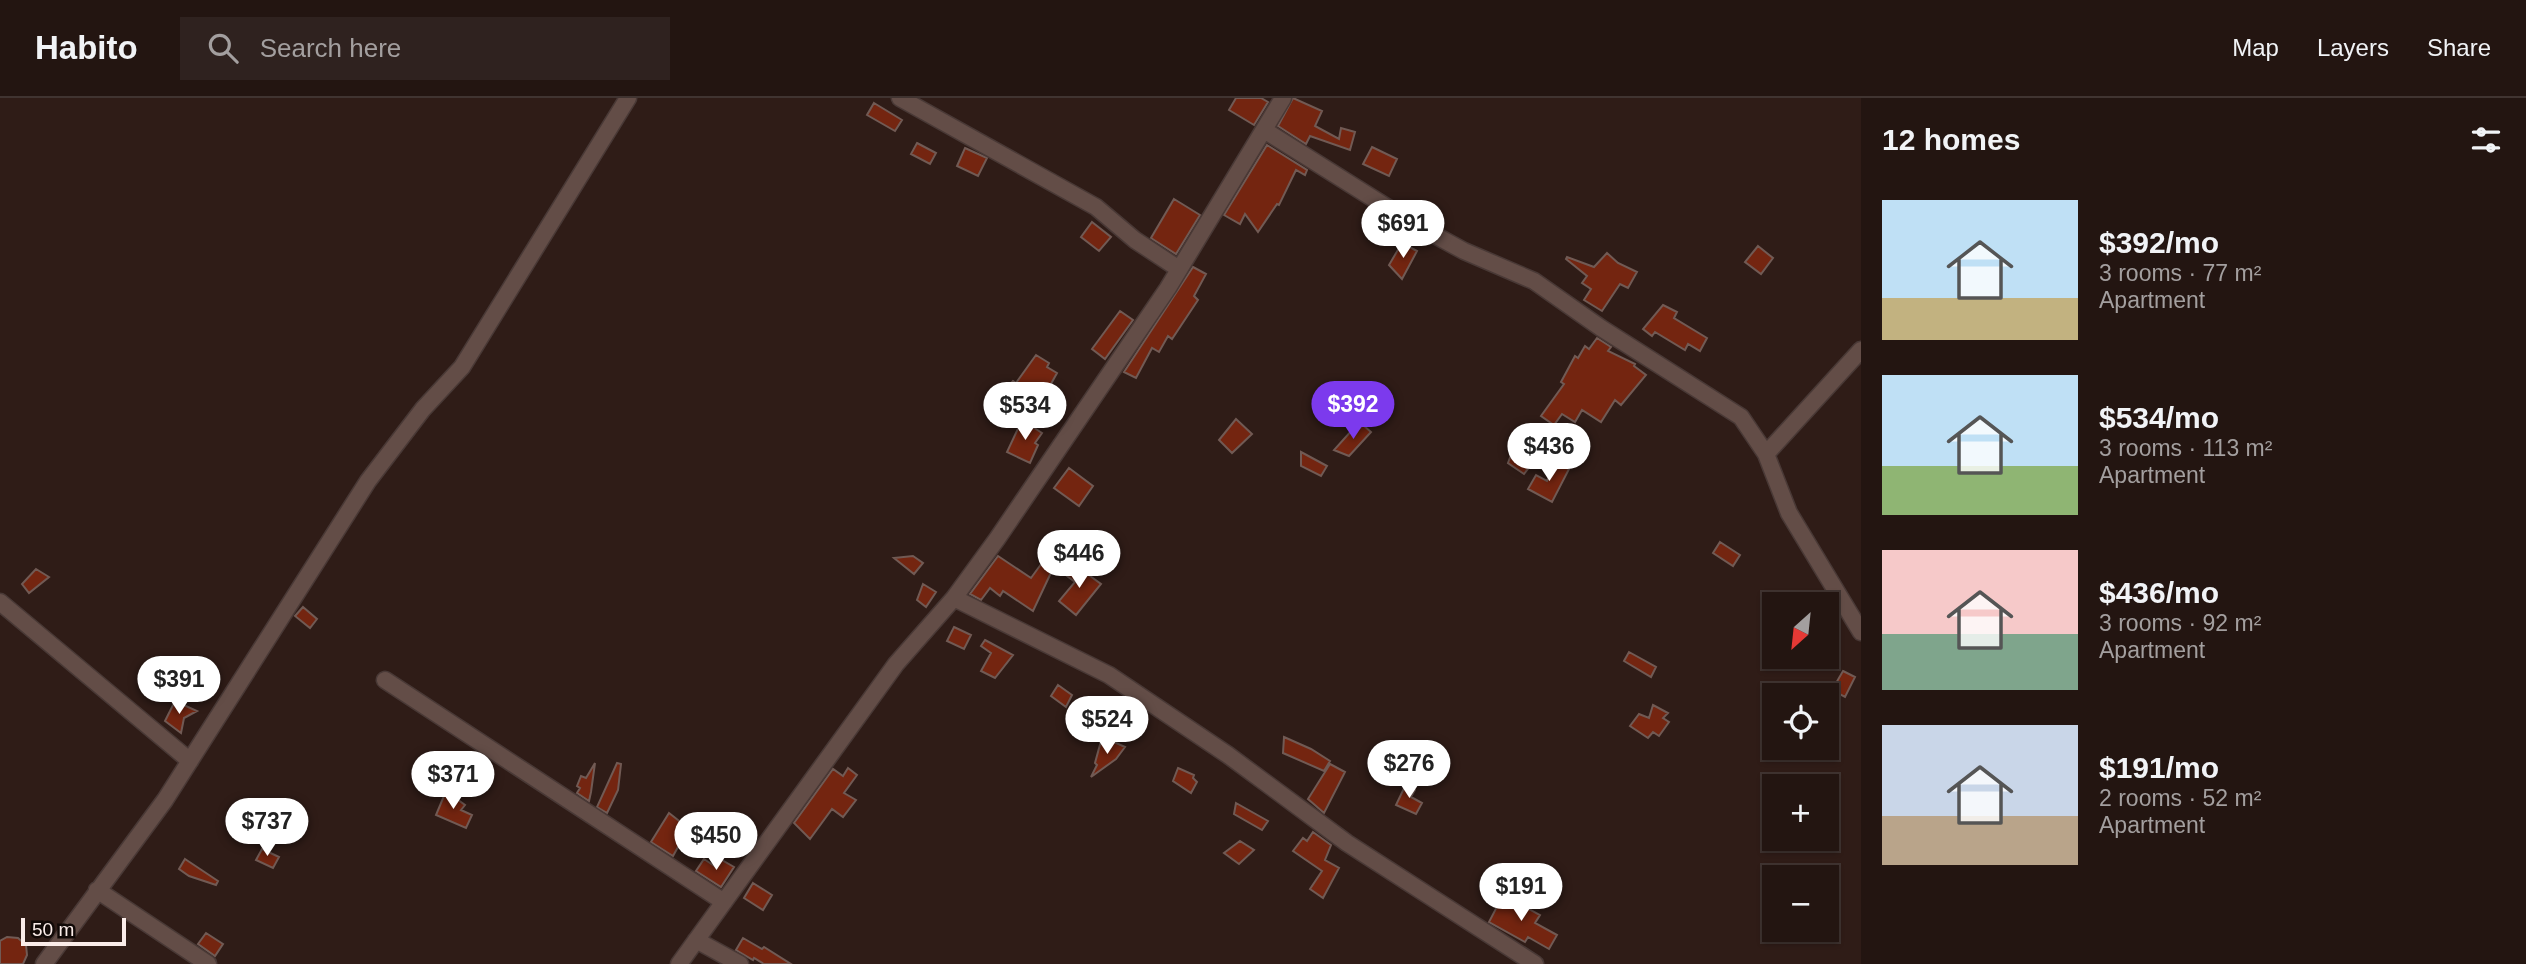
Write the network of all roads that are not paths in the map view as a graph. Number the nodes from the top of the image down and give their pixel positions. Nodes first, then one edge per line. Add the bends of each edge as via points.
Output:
1 (628, 98) edge
2 (900, 98) edge
3 (1283, 98) edge
4 (1264, 130) junction
5 (1179, 269) junction
6 (1861, 350) edge
7 (1766, 454) junction
8 (954, 598) junction
9 (0, 603) edge
10 (1861, 632) edge
11 (385, 680) dead end
12 (190, 761) junction
13 (97, 890) junction
14 (724, 902) junction
15 (696, 940) junction
16 (44, 964) edge
17 (208, 964) edge
18 (679, 964) edge
19 (740, 964) edge
20 (1535, 964) edge

1 - 12 street via 462,367 368,481
2 - 5 street via 1096,207
3 - 4 street
4 - 5 street
4 - 7 street via 1409,221 1534,281 1741,417
5 - 8 street
6 - 7 street
7 - 10 street via 1789,513
8 - 14 street via 896,664
8 - 20 street via 1109,676 1347,843
9 - 12 street
11 - 14 street
12 - 13 street
13 - 16 street
13 - 17 street
14 - 15 street
15 - 18 street
15 - 19 street

